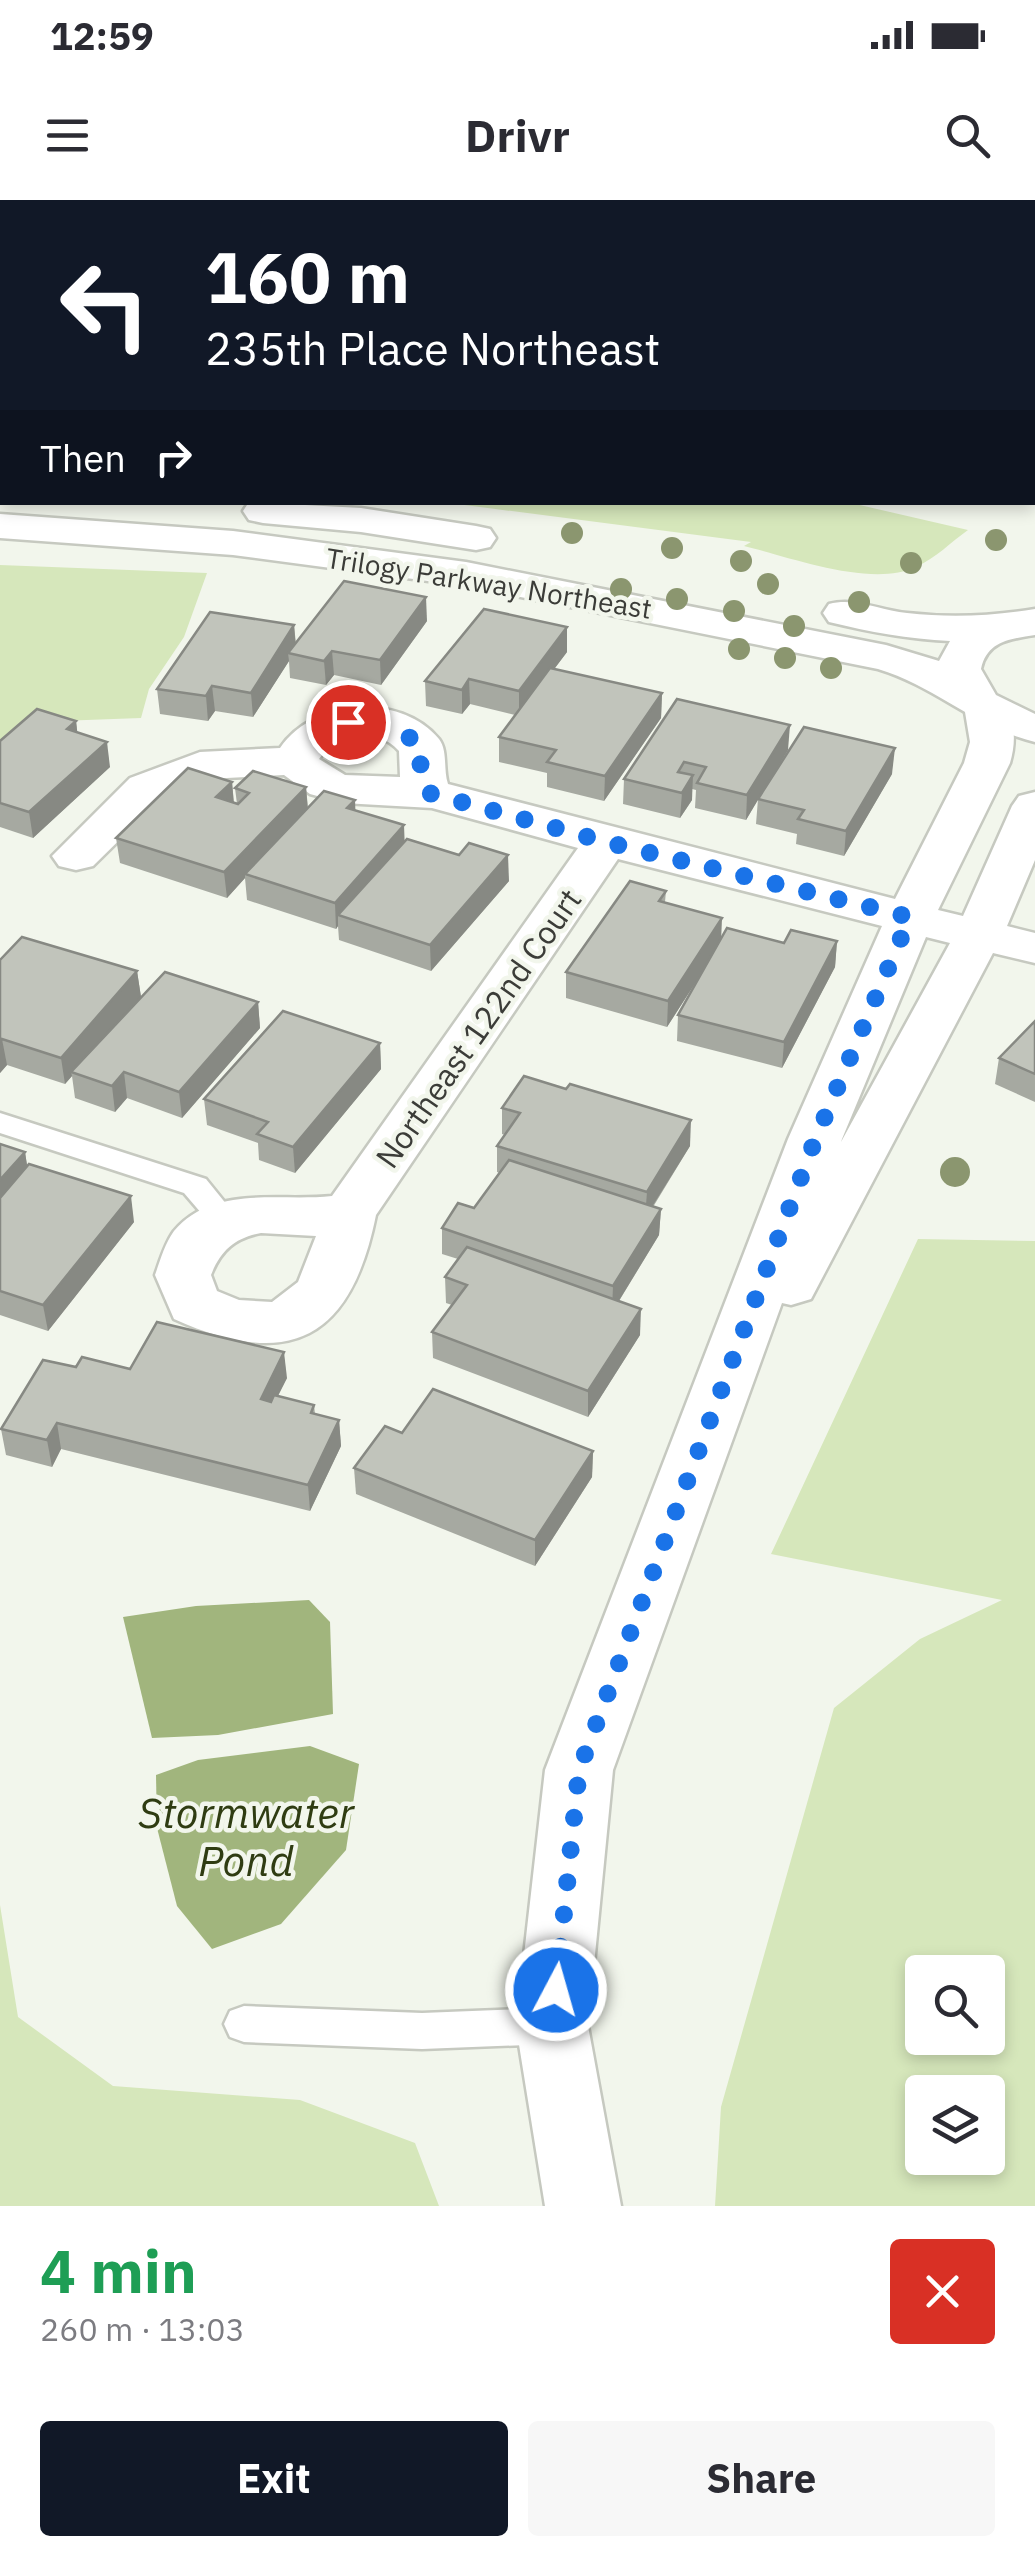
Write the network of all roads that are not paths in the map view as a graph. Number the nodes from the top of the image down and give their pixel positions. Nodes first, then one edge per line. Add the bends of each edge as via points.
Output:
1 (194, 505) edge
2 (0, 526) edge
3 (534, 548) dead end
4 (650, 572) dead end
5 (1021, 623) edge
6 (977, 703) junction
7 (1035, 729) edge
8 (295, 761) junction
9 (429, 793) junction
10 (1035, 806) edge
11 (606, 842) junction
12 (76, 856) dead end
13 (910, 917) junction
14 (979, 934) junction
15 (1035, 948) edge
16 (0, 1123) edge
17 (349, 1213) junction
18 (225, 1221) junction
19 (697, 1459) junction
20 (244, 2024) dead end
21 (552, 2026) junction
22 (582, 2206) edge

1 - 3 street, Trilogy Parkway Northeast via 361,520
2 - 6 street, Trilogy Parkway Northeast via 232,543 466,574 886,658 919,668
4 - 5 street, Trilogy Parkway Northeast via 905,626
5 - 6 street via 973,641 960,656 958,675
6 - 7 street, Trilogy Parkway Northeast
6 - 13 street via 993,742 987,763
8 - 9 street via 327,786 354,793
8 - 9 street via 320,730 378,722 422,748 420,770
8 - 12 street via 200,766 146,788
9 - 11 street
10 - 14 street
11 - 13 street
11 - 17 street, Northeast 122nd Court
13 - 14 street
13 - 19 street via 815,1140
14 - 15 street
14 - 19 street
16 - 18 lane via 194,1186
17 - 18 street
17 - 18 street, Northeast 122nd Court via 332,1277 309,1308 270,1327 226,1322 194,1304 183,1275 195,1244
19 - 21 street via 579,1770
20 - 21 lane
21 - 22 street

